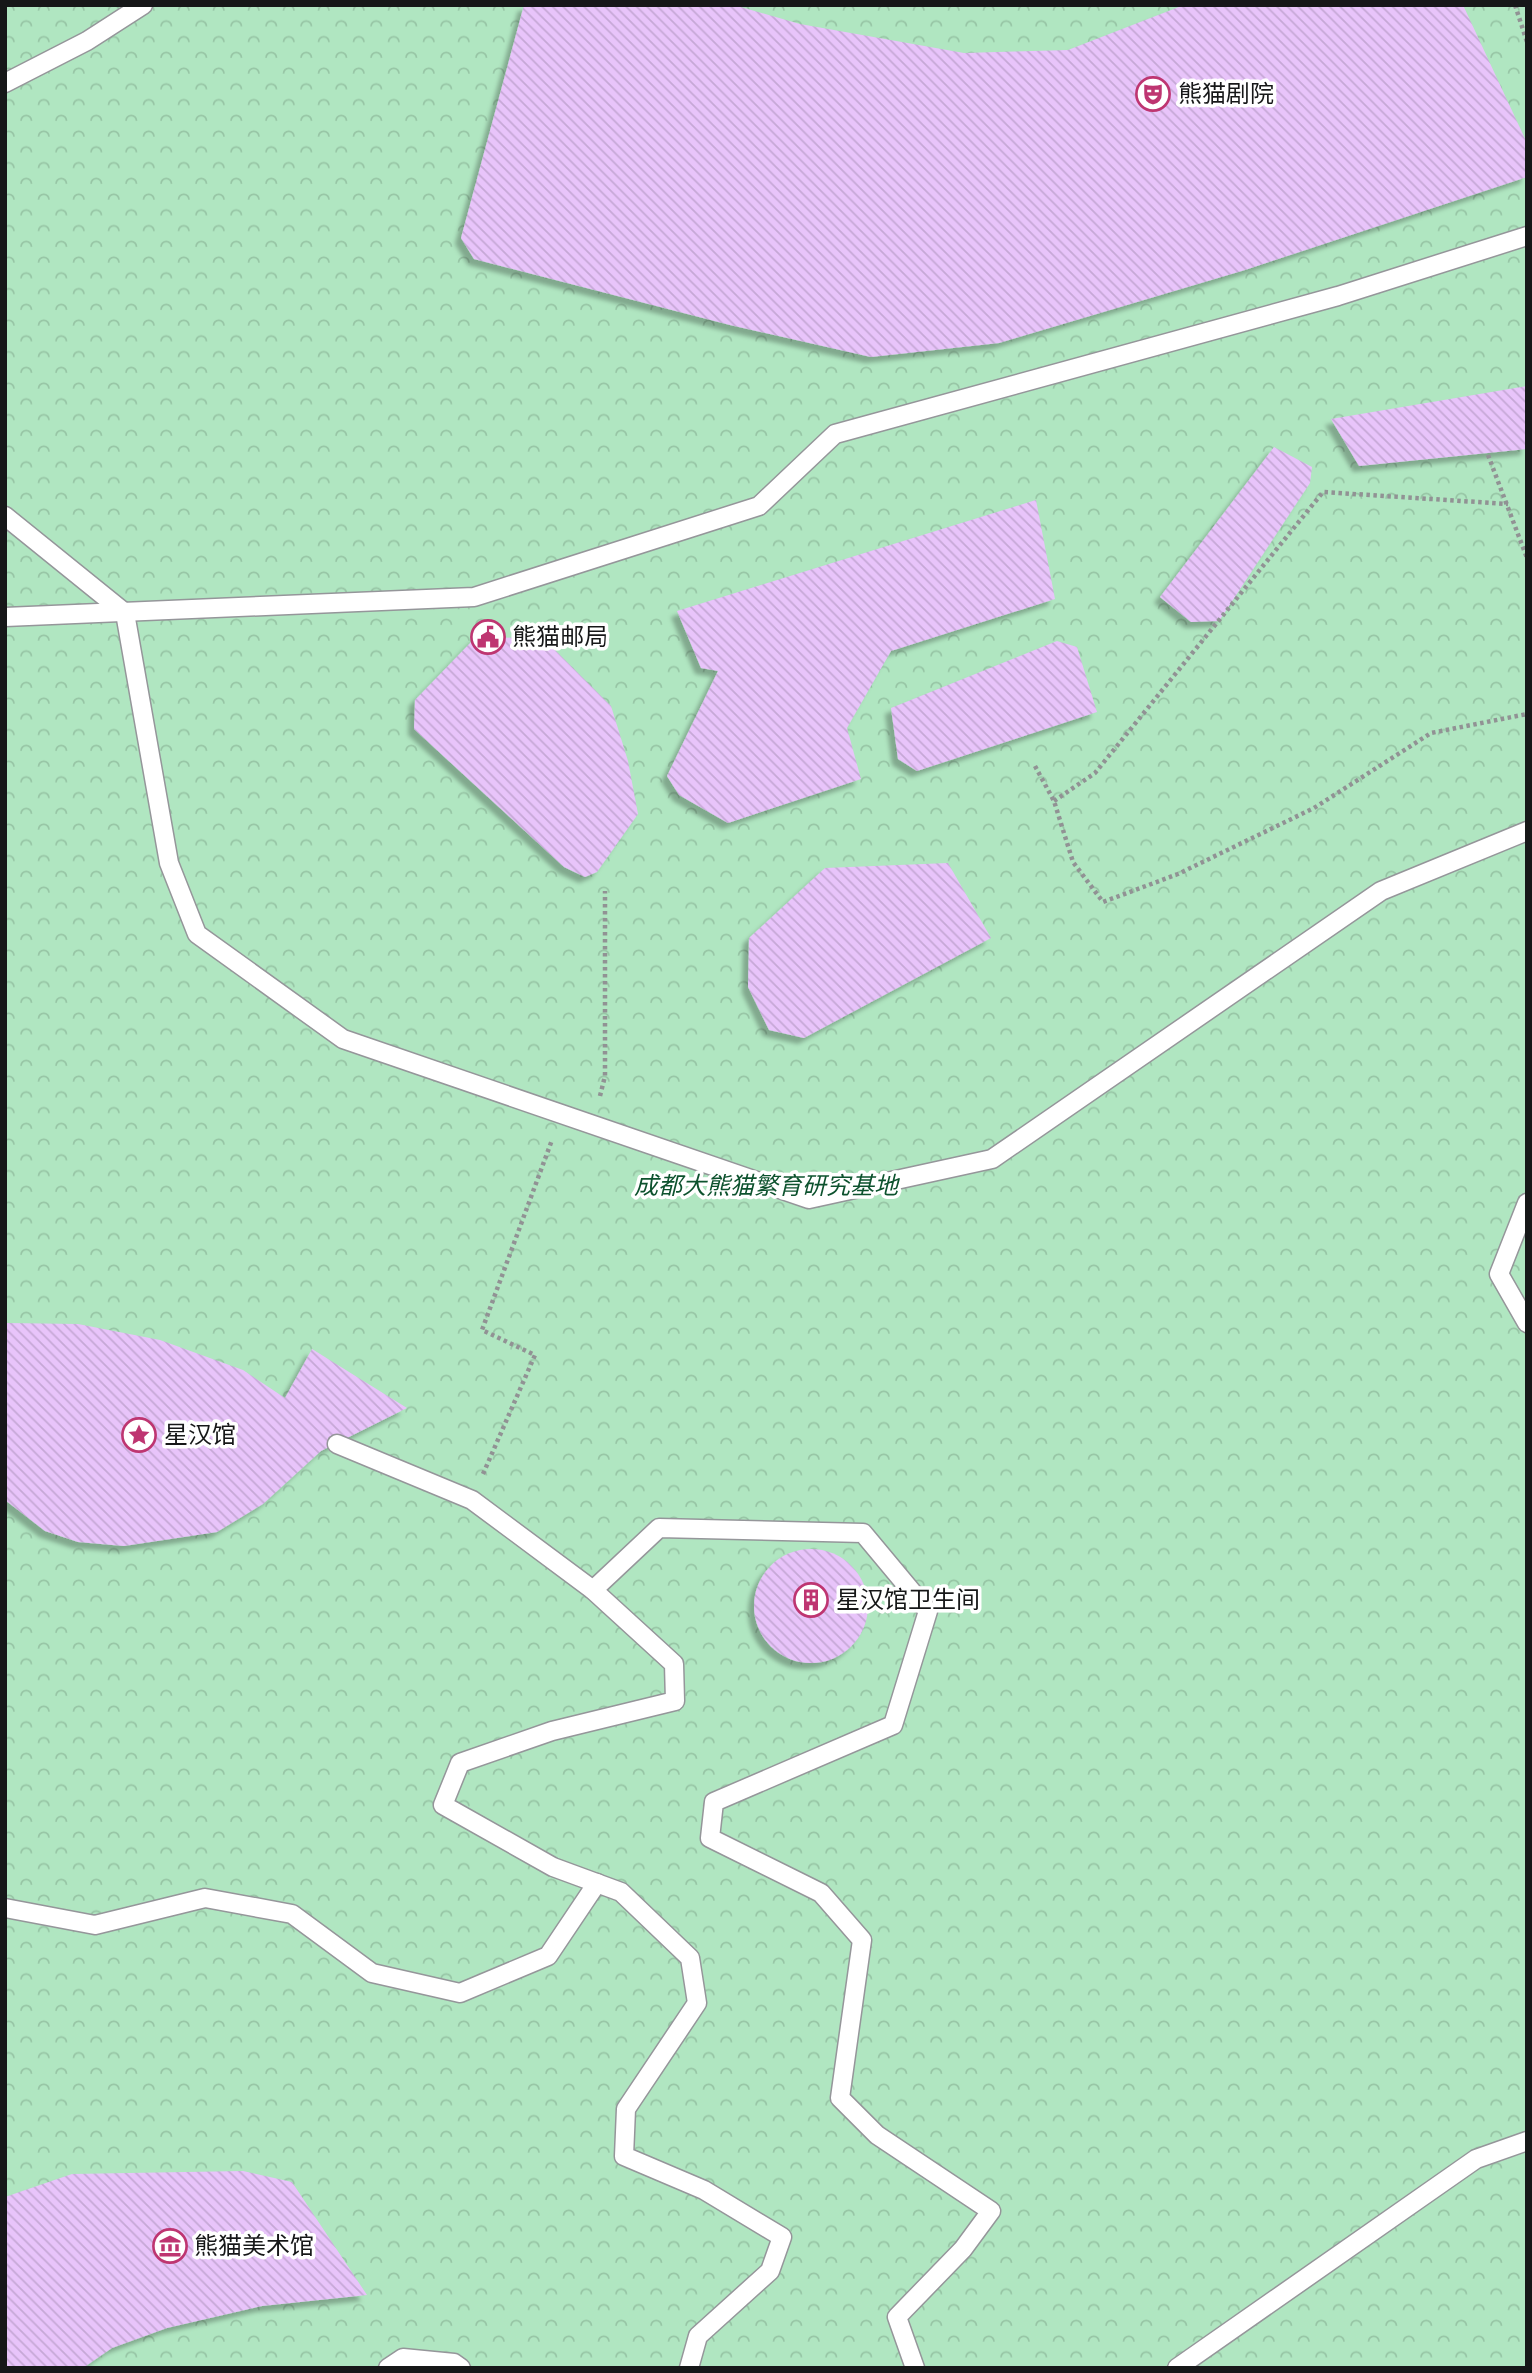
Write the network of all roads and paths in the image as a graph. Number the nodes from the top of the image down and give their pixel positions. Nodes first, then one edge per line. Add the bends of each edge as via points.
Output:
1 (143, 5) edge
2 (1515, 5) edge
3 (1527, 41) edge
4 (5, 83) edge
5 (1527, 236) edge
6 (1488, 455) dead end
7 (1508, 504) junction
8 (5, 516) edge
9 (1527, 558) edge
10 (125, 613) junction
11 (5, 617) edge
12 (1527, 714) edge
13 (1035, 766) dead end
14 (1054, 801) junction
15 (1527, 831) edge
16 (605, 891) dead end
17 (605, 1076) dead end
18 (562, 1114) junction
19 (1527, 1203) edge
20 (1527, 1323) edge
21 (337, 1444) dead end
22 (472, 1500) junction
23 (593, 1590) junction
24 (597, 1883) junction
25 (5, 1908) edge
26 (1527, 2141) edge
27 (388, 2368) edge
28 (461, 2368) edge
29 (689, 2368) edge
30 (915, 2368) edge
31 (1177, 2368) edge

1 - 4 lane via 87,41
2 - 3 path
5 - 10 lane via 1338,296 835,434 759,506 474,597
6 - 7 path
7 - 9 path
7 - 14 path via 1323,492 1095,773
8 - 10 lane
10 - 11 lane
10 - 18 lane via 169,863 197,934 343,1039
12 - 14 path via 1431,733 1314,808 1178,874 1102,902 1073,862
13 - 14 path
15 - 18 lane via 1381,891 992,1159 809,1199
16 - 17 path
18 - 22 path via 482,1329 534,1355
19 - 20 lane via 1499,1274
21 - 22 lane
22 - 23 lane
23 - 24 lane via 674,1664 675,1701 552,1731 460,1763 443,1805 553,1867
23 - 30 lane via 659,1528 863,1533 928,1611 894,1725 714,1802 710,1838 821,1893 862,1940 840,2098 877,2135 991,2211 963,2249 897,2317
24 - 25 lane via 548,1956 460,1993 372,1973 292,1914 205,1898 94,1925
24 - 29 lane via 621,1892 690,1958 697,2003 626,2109 624,2156 704,2190 782,2237 770,2271 698,2336
26 - 31 lane via 1476,2159
27 - 28 lane via 403,2358 454,2363

